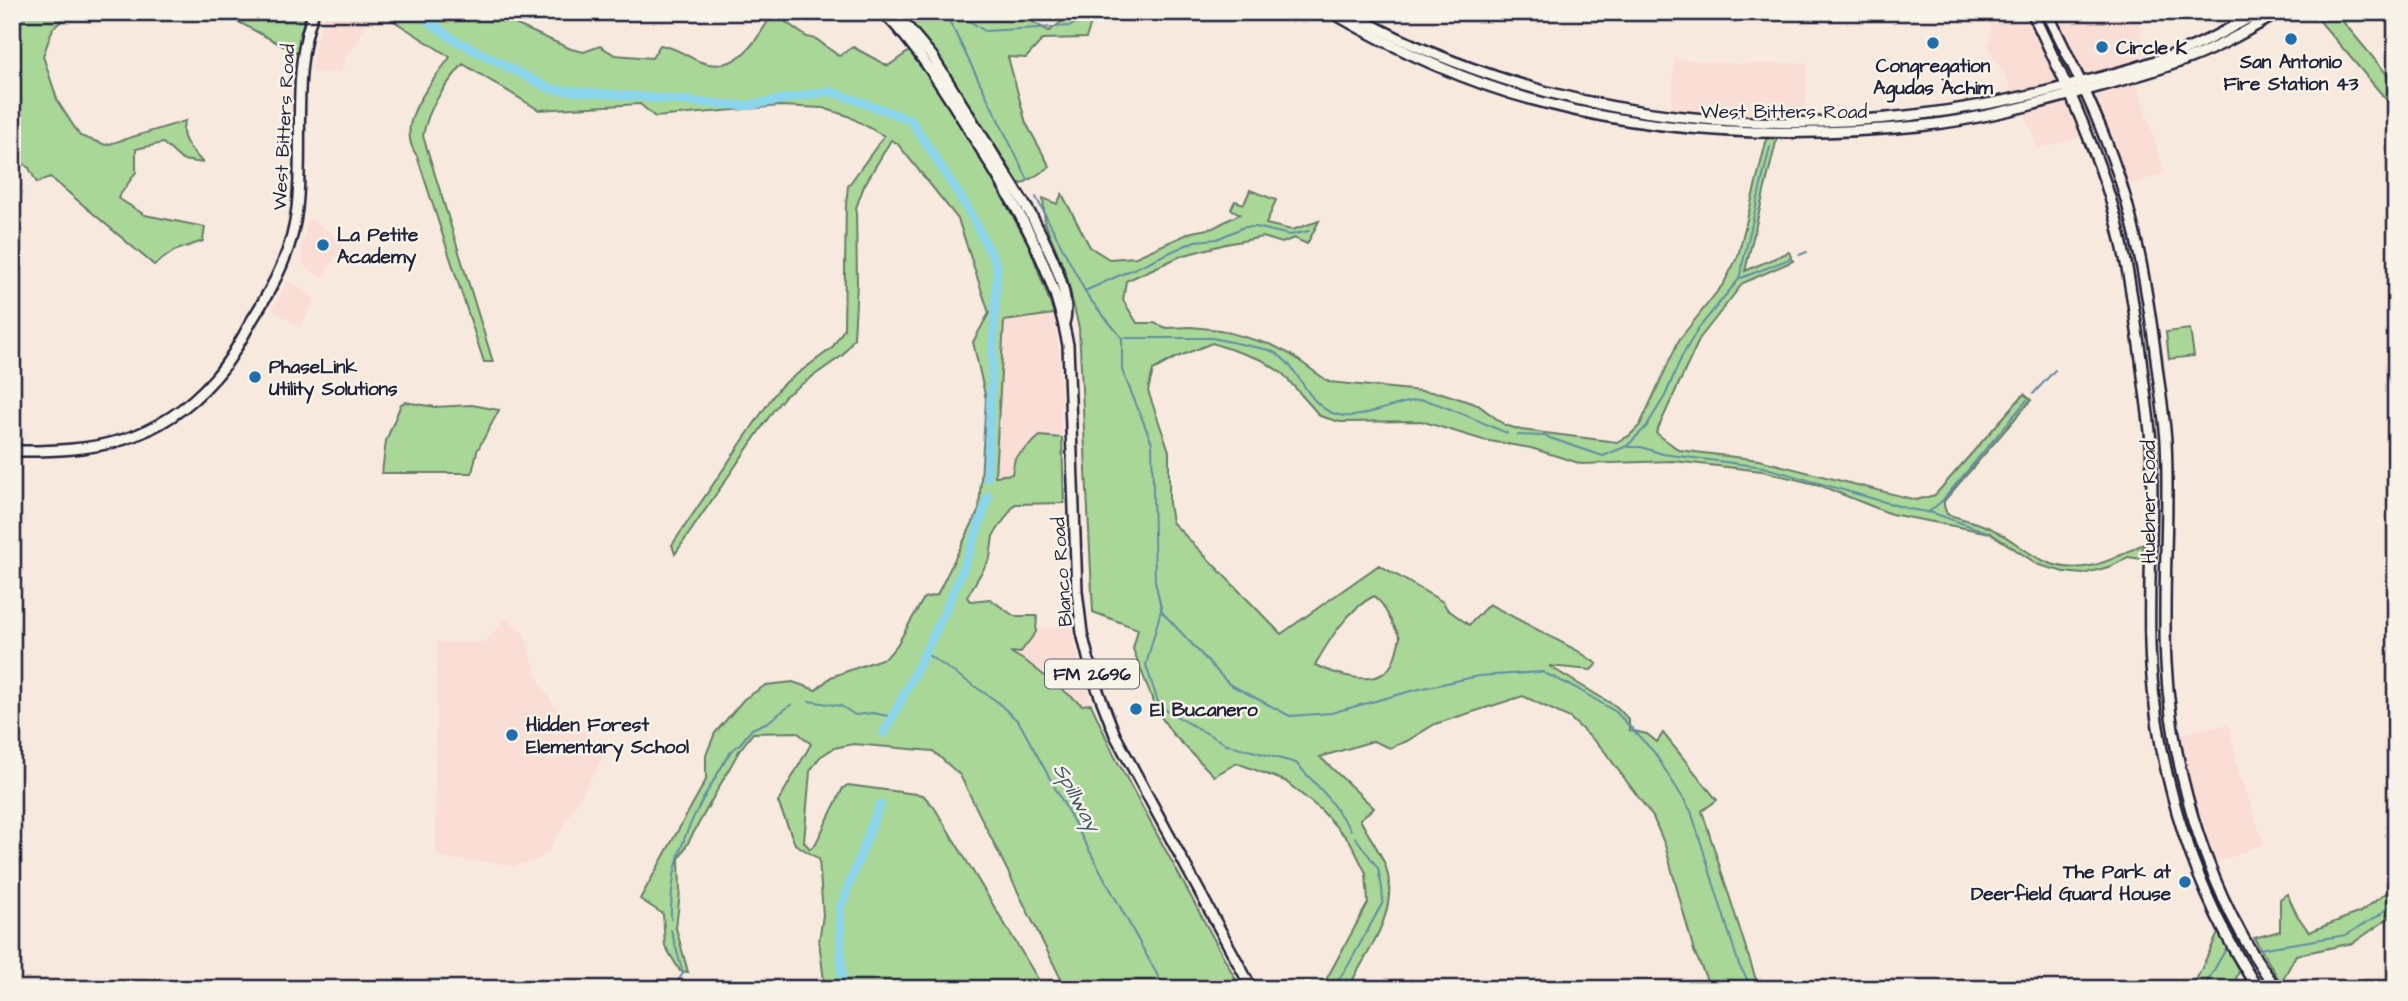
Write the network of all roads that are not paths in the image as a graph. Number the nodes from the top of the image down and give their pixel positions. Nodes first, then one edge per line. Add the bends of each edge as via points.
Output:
1 (314, 12) edge
2 (883, 12) edge
3 (895, 12) edge
4 (1331, 12) edge
5 (1349, 12) edge
6 (2032, 12) edge
7 (2047, 12) edge
8 (2260, 12) edge
9 (2280, 12) edge
10 (909, 36) junction
11 (2082, 87) junction
12 (2068, 91) junction
13 (1975, 113) junction
14 (2133, 226) junction
15 (2118, 228) junction
16 (12, 450) edge
17 (1252, 989) edge
18 (2258, 989) edge
19 (2277, 989) edge

1 - 16 main road, West Bitters Road via 303,55 300,181 293,235 275,284 229,359 185,407 138,435 86,449
2 - 10 main road, Blanco Road / FM 2696
3 - 10 main road, Blanco Road / FM 2696
4 - 13 main road, West Bitters Road via 1384,43 1456,73 1543,103 1607,117 1687,128 1830,132 1920,126
5 - 13 main road, West Bitters Road via 1472,69 1609,107 1688,118 1812,123
6 - 12 main road, Huebner Road
7 - 11 main road, Huebner Road
8 - 11 main road, West Bitters Road via 2188,49
9 - 11 main road, West Bitters Road via 2192,57
10 - 17 main road, Blanco Road / FM 2696 via 1029,230 1048,273 1069,352 1077,591 1093,678 1115,735
11 - 12 main road, West Bitters Road
11 - 14 main road, Huebner Road via 2112,155
12 - 13 main road, West Bitters Road
12 - 15 main road, Huebner Road
14 - 15 main road
14 - 19 main road, Huebner Road via 2145,281 2166,442 2166,664 2180,770 2194,821 2229,906
15 - 18 main road, Huebner Road via 2132,296 2151,443 2151,665 2157,729 2187,846 2220,923

